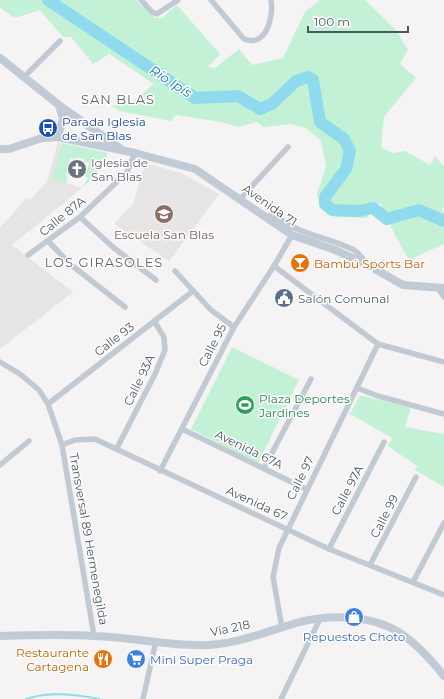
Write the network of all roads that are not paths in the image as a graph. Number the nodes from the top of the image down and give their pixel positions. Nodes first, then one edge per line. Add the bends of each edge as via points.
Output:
1 (141, 0) edge
2 (178, 0) edge
3 (211, 0) edge
4 (271, 0) edge
5 (60, 41) dead end
6 (0, 58) edge
7 (24, 77) junction
8 (59, 105) junction
9 (58, 137) junction
10 (288, 147) dead end
11 (0, 149) edge
12 (123, 150) junction
13 (135, 153) junction
14 (240, 199) junction
15 (265, 217) junction
16 (80, 218) junction
17 (292, 235) junction
18 (49, 242) junction
19 (28, 255) dead end
20 (366, 264) junction
21 (274, 266) junction
22 (176, 271) dead end
23 (156, 280) dead end
24 (441, 288) edge
25 (193, 291) junction
26 (444, 297) edge
27 (125, 307) dead end
28 (154, 321) junction
29 (234, 327) junction
30 (378, 344) junction
31 (0, 362) edge
32 (444, 362) edge
33 (311, 379) dead end
34 (357, 388) junction
35 (48, 404) junction
36 (444, 414) edge
37 (182, 429) junction
38 (29, 441) dead end
39 (384, 442) dead end
40 (62, 445) junction
41 (117, 448) junction
42 (0, 456) edge
43 (5, 460) junction
44 (0, 465) edge
45 (264, 468) junction
46 (160, 471) junction
47 (416, 477) dead end
48 (306, 489) junction
49 (444, 523) edge
50 (287, 529) junction
51 (329, 548) junction
52 (370, 565) junction
53 (413, 582) junction
54 (444, 595) edge
55 (320, 619) junction
56 (282, 628) junction
57 (0, 636) edge
58 (94, 636) junction
59 (156, 641) junction
60 (444, 676) edge
61 (143, 699) edge
62 (280, 699) edge

1 - 2 street via 157,14
3 - 4 street via 244,39 255,41 271,21
5 - 7 street
6 - 7 main road
7 - 8 main road
8 - 9 main road via 63,118
8 - 12 main road
9 - 11 main road, Avenida 71 via 42,138 9,149
9 - 12 main road, Avenida 71
10 - 14 street
12 - 13 main road, Avenida 71
13 - 14 main road, Avenida 71 via 195,169
13 - 16 street, Calle 87A via 127,172
14 - 15 main road, Avenida 71
15 - 17 main road, Avenida 71
15 - 20 street via 277,217 296,229 354,250
16 - 18 street, Calle 87A
16 - 23 street
17 - 20 main road, Avenida 71
17 - 21 street, Calle 95
18 - 19 street, Calle 87A
18 - 27 street via 70,264
20 - 24 main road, Avenida 71 via 403,285
21 - 29 street, Calle 95
21 - 30 street
22 - 25 street
24 - 26 street, Avenida 71
25 - 28 street, Calle 93
25 - 29 street via 211,310
28 - 35 street, Calle 93
28 - 41 street, Calle 93A via 164,337 166,350
29 - 37 street, Calle 95
30 - 32 street
30 - 34 street, Calle 97
31 - 35 street, Transversal 89 Hermenegilda via 39,390
33 - 45 street
34 - 36 street
34 - 48 street, Calle 97
35 - 40 street, Transversal 89 Hermenegilda
37 - 45 street, Avenida 67A
37 - 46 street, Calle 95
38 - 43 street
39 - 51 street, Calle 97A
40 - 41 street, Avenida 67 via 75,440 95,439
40 - 58 street, Transversal 89 Hermenegilda
41 - 46 street, Avenida 67
42 - 43 street
43 - 44 street
45 - 48 street, Avenida 67A
46 - 50 street, Avenida 67
47 - 52 street, Calle 99
48 - 50 street, Calle 97
49 - 53 street
50 - 51 street, Avenida 67
50 - 56 street, Calle 97 via 278,548 273,577
51 - 52 street, Avenida 67
52 - 53 street, Avenida 67
53 - 54 street, Avenida 67
55 - 56 main road, Vía 218
55 - 60 main road, Vía 218 via 375,622 403,634
55 - 62 street
56 - 59 main road, Vía 218 via 210,645
57 - 58 main road, Vía 218
58 - 59 main road, Vía 218
59 - 61 street

